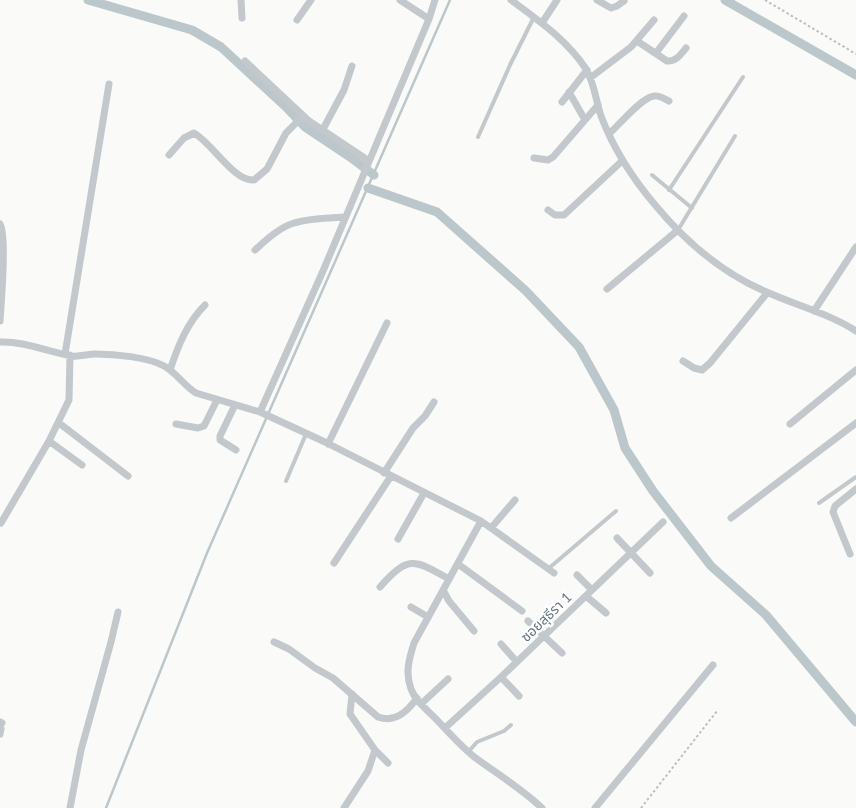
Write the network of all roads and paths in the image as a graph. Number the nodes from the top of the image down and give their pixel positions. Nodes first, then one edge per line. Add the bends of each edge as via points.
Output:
1 (241, 0) edge
2 (311, 0) edge
3 (400, 0) edge
4 (435, 0) edge
5 (511, 0) edge
6 (557, 0) edge
7 (597, 0) edge
8 (765, 0) edge
9 (624, 1) edge
10 (534, 16) junction
11 (684, 16) dead end
12 (242, 18) dead end
13 (429, 19) junction
14 (297, 20) dead end
15 (654, 20) dead end
16 (542, 23) junction
17 (637, 41) junction
18 (686, 48) dead end
19 (656, 53) junction
20 (856, 54) edge
21 (245, 61) dead end
22 (352, 66) dead end
23 (587, 70) junction
24 (743, 77) dead end
25 (590, 78) junction
26 (109, 84) dead end
27 (569, 92) junction
28 (669, 101) dead end
29 (562, 102) dead end
30 (598, 105) junction
31 (300, 119) junction
32 (585, 120) junction
33 (322, 131) junction
34 (609, 134) junction
35 (735, 136) dead end
36 (478, 137) dead end
37 (169, 155) dead end
38 (534, 158) dead end
39 (622, 161) junction
40 (367, 166) junction
41 (652, 175) dead end
42 (669, 190) junction
43 (692, 208) junction
44 (548, 210) dead end
45 (345, 217) junction
46 (0, 224) edge
47 (678, 230) junction
48 (856, 247) edge
49 (255, 250) dead end
50 (607, 289) dead end
51 (767, 293) junction
52 (205, 305) dead end
53 (814, 311) junction
54 (0, 321) edge
55 (387, 323) dead end
56 (856, 331) edge
57 (0, 342) edge
58 (67, 355) junction
59 (683, 361) dead end
60 (170, 370) junction
61 (856, 370) edge
62 (217, 400) junction
63 (434, 402) dead end
64 (234, 405) junction
65 (261, 413) junction
66 (59, 423) junction
67 (856, 423) edge
68 (176, 424) dead end
69 (790, 424) dead end
70 (306, 434) junction
71 (49, 441) junction
72 (328, 444) junction
73 (236, 450) dead end
74 (82, 465) dead end
75 (388, 474) junction
76 (128, 476) dead end
77 (856, 477) edge
78 (286, 481) dead end
79 (856, 489) edge
80 (424, 493) junction
81 (515, 500) dead end
82 (820, 503) dead end
83 (616, 511) dead end
84 (731, 518) dead end
85 (481, 521) junction
86 (664, 522) dead end
87 (0, 523) edge
88 (491, 528) junction
89 (617, 538) dead end
90 (398, 539) dead end
91 (631, 553) junction
92 (850, 554) dead end
93 (334, 562) dead end
94 (458, 564) junction
95 (551, 571) joint
96 (650, 573) dead end
97 (577, 574) dead end
98 (450, 579) junction
99 (380, 586) dead end
100 (443, 590) junction
101 (592, 590) junction
102 (586, 596) junction
103 (411, 607) dead end
104 (522, 611) dead end
105 (118, 612) dead end
106 (606, 613) dead end
107 (428, 618) junction
108 (528, 621) dead end
109 (474, 631) dead end
110 (544, 636) junction
111 (274, 642) dead end
112 (501, 644) dead end
113 (562, 653) dead end
114 (518, 662) junction
115 (713, 665) dead end
116 (502, 677) junction
117 (448, 679) dead end
118 (352, 694) junction
119 (518, 696) dead end
120 (419, 701) junction
121 (717, 711) dead end
122 (511, 725) dead end
123 (445, 728) junction
124 (375, 750) junction
125 (468, 751) junction
126 (388, 763) dead end
127 (70, 808) edge
128 (344, 808) edge
129 (542, 808) edge
130 (595, 808) edge
131 (641, 808) edge

1 - 12 street
2 - 14 street
3 - 13 street
4 - 13 street
5 - 10 street
6 - 16 street
7 - 9 street via 611,8
8 - 20 path
10 - 16 street
10 - 36 lane
11 - 19 street
13 - 40 street
15 - 17 street
16 - 23 street
17 - 19 street
17 - 25 street
18 - 19 street via 672,61
21 - 31 street
22 - 33 street via 344,90
23 - 25 street
23 - 27 street
24 - 42 lane
25 - 30 street
26 - 58 street
27 - 29 street
27 - 32 street
28 - 34 street via 660,96 644,101
30 - 32 street
30 - 34 street
31 - 33 street
31 - 37 street via 286,133 267,169 254,180 236,173 194,134 184,138
32 - 38 street via 553,157 548,160
33 - 40 street
34 - 39 street
35 - 43 lane
39 - 44 street via 564,215 555,215
39 - 47 street
40 - 45 street
41 - 42 lane
42 - 43 lane
43 - 47 lane
45 - 49 street via 293,223
45 - 65 street
46 - 54 street
47 - 50 street
47 - 51 street via 723,268
48 - 53 street
51 - 53 street
51 - 59 street via 710,364 702,370
52 - 60 street via 187,329
53 - 56 street
55 - 72 street
57 - 58 street
58 - 60 street via 121,356 148,360
58 - 66 street via 69,400
60 - 62 street via 189,390
61 - 69 street
62 - 64 street
62 - 68 street via 204,426
63 - 75 street via 413,428
64 - 65 street
64 - 73 street via 220,440
65 - 70 street
66 - 71 street
66 - 76 street
67 - 84 street
70 - 72 street
70 - 78 lane
71 - 74 street
71 - 87 street
72 - 75 street
75 - 80 street
75 - 93 street
77 - 82 lane
79 - 92 street via 835,506 833,512
80 - 85 street
80 - 90 street
81 - 88 street
83 - 95 lane
85 - 88 street
85 - 94 street
86 - 91 street, ซอยสุธีรา 1
88 - 95 street
89 - 91 street
91 - 96 street
91 - 101 street, ซอยสุธีรา 1
94 - 98 street
94 - 104 street
97 - 101 street
98 - 99 street via 420,563 413,563 399,567
98 - 100 street
100 - 107 street
100 - 109 street
101 - 102 street, ซอยสุธีรา 1
102 - 106 street
102 - 110 street, ซอยสุธีรา 1
103 - 107 street
105 - 127 street via 81,750
107 - 120 street via 414,643 408,674 411,690
108 - 110 street
110 - 113 street
110 - 114 street, ซอยสุธีรา 1
111 - 118 street via 289,648
112 - 114 street
114 - 116 street, ซอยสุธีรา 1
115 - 130 street
116 - 119 street
116 - 123 street, ซอยสุธีรา 1
117 - 120 street
118 - 120 street via 385,720 401,715
118 - 124 street via 350,714
120 - 123 street
121 - 131 path
122 - 125 lane via 477,742
123 - 125 street
124 - 126 street
124 - 128 street via 368,771
125 - 129 street via 519,787

